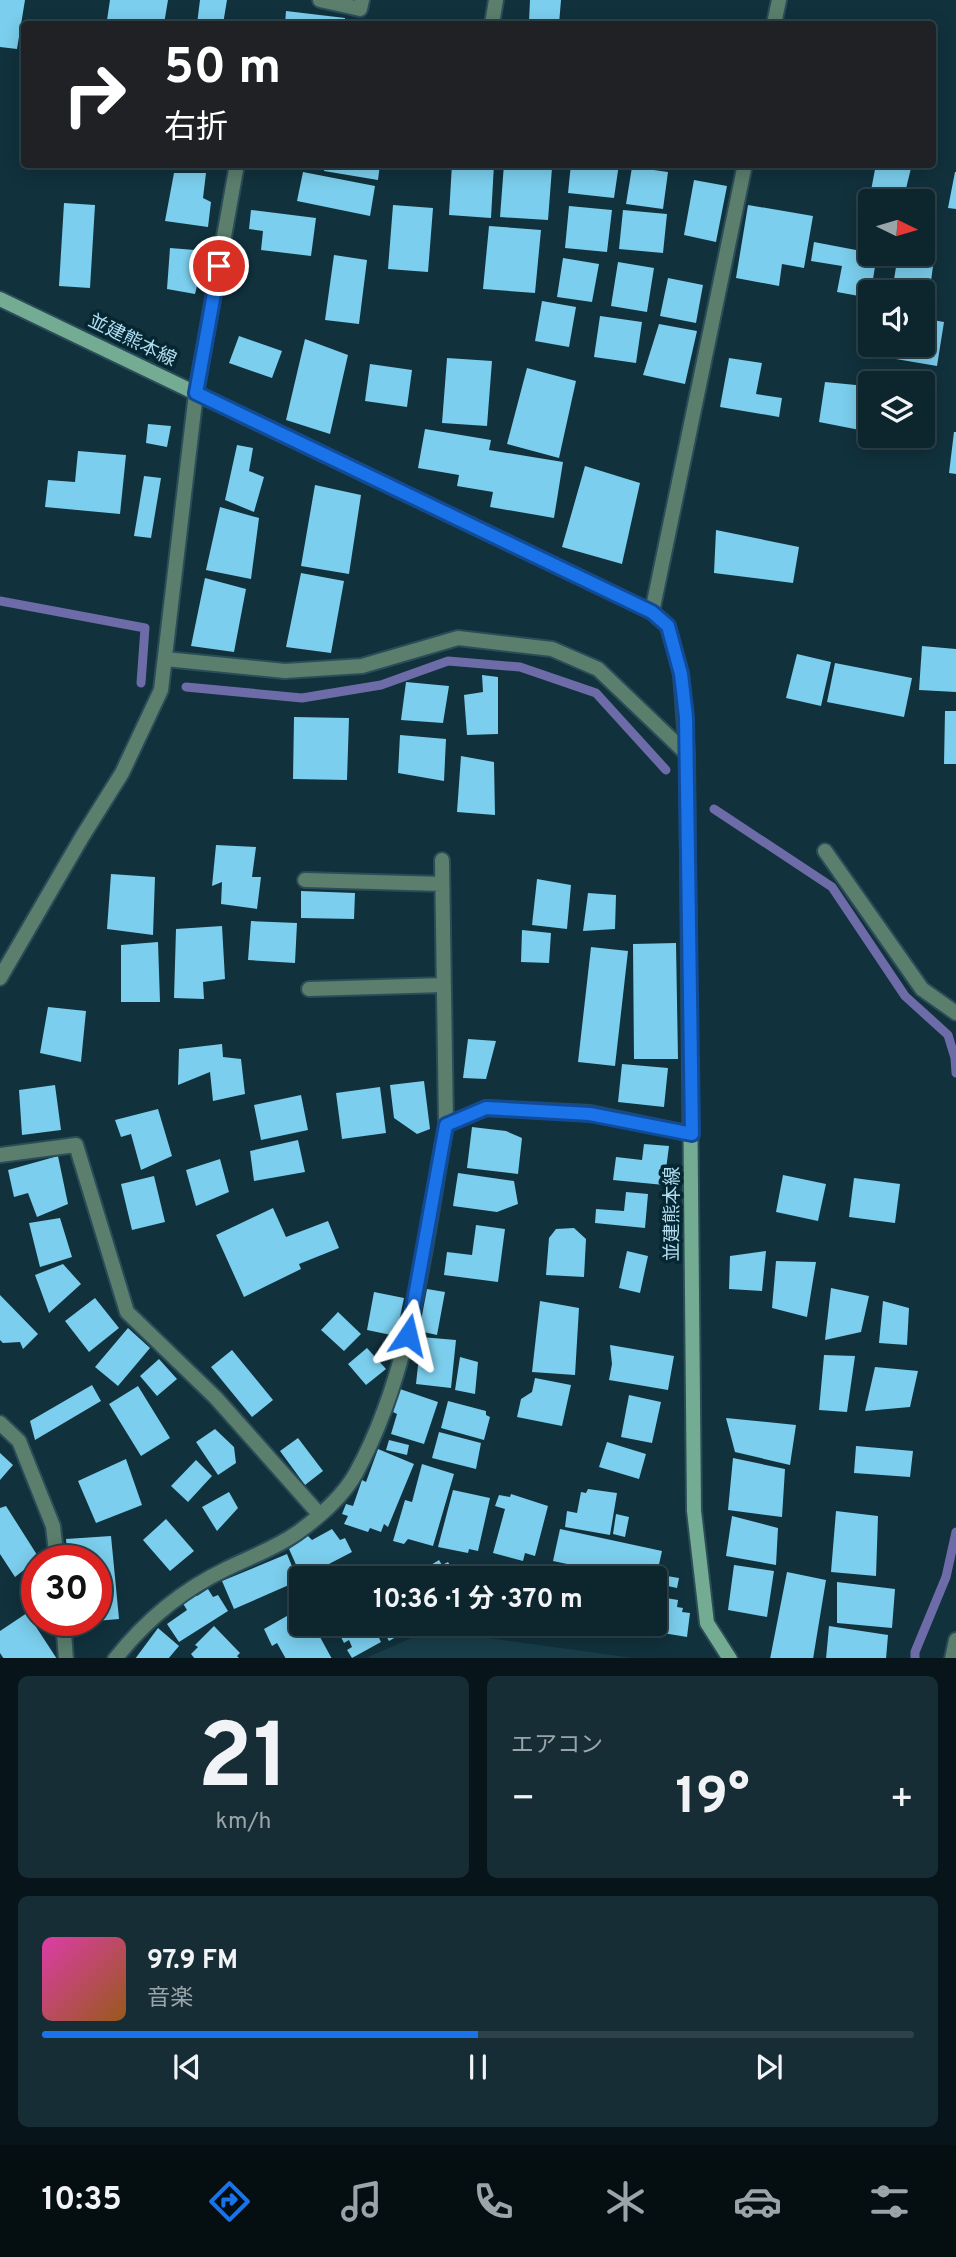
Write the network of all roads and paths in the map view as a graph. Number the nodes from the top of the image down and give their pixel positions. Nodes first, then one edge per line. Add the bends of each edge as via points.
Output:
1 (320, 0) edge
2 (362, 0) edge
3 (496, 0) edge
4 (779, 0) edge
5 (492, 21) edge
6 (775, 21) edge
7 (236, 168) edge
8 (744, 168) edge
9 (0, 299) edge
10 (196, 393) junction
11 (652, 612) junction
12 (164, 659) junction
13 (687, 754) junction
14 (825, 851) dead end
15 (442, 860) dead end
16 (306, 880) dead end
17 (442, 884) junction
18 (0, 978) edge
19 (444, 985) junction
20 (309, 989) dead end
21 (956, 1013) edge
22 (446, 1125) junction
23 (692, 1134) junction
24 (0, 1154) edge
25 (0, 1423) edge
26 (320, 1514) junction
27 (55, 1545) edge
28 (64, 1636) edge
29 (956, 1640) edge
30 (66, 1658) edge
31 (115, 1658) edge
32 (730, 1658) edge
33 (952, 1658) edge

1 - 2 street via 360,9
3 - 5 street
4 - 6 street
7 - 10 street
8 - 11 street
9 - 10 main road, 並建熊本線
10 - 11 main road, 並建熊本線
10 - 12 street
11 - 13 main road, 並建熊本線 via 668,626 678,662
12 - 13 street via 285,671 362,666 458,638 552,649 598,669
12 - 18 street via 161,690 122,773
13 - 23 main road, 並建熊本線
14 - 21 street via 922,989
15 - 17 street
16 - 17 street
17 - 19 street
19 - 20 street
19 - 22 street
22 - 23 street via 486,1108 590,1114
22 - 26 street via 408,1335 384,1413 355,1474
23 - 32 main road, 並建熊本線 via 694,1511 707,1623
24 - 26 street via 76,1145 127,1312 215,1398
25 - 27 street via 19,1441 53,1526
26 - 31 street via 287,1539 223,1570 164,1607
28 - 30 street
29 - 33 street

